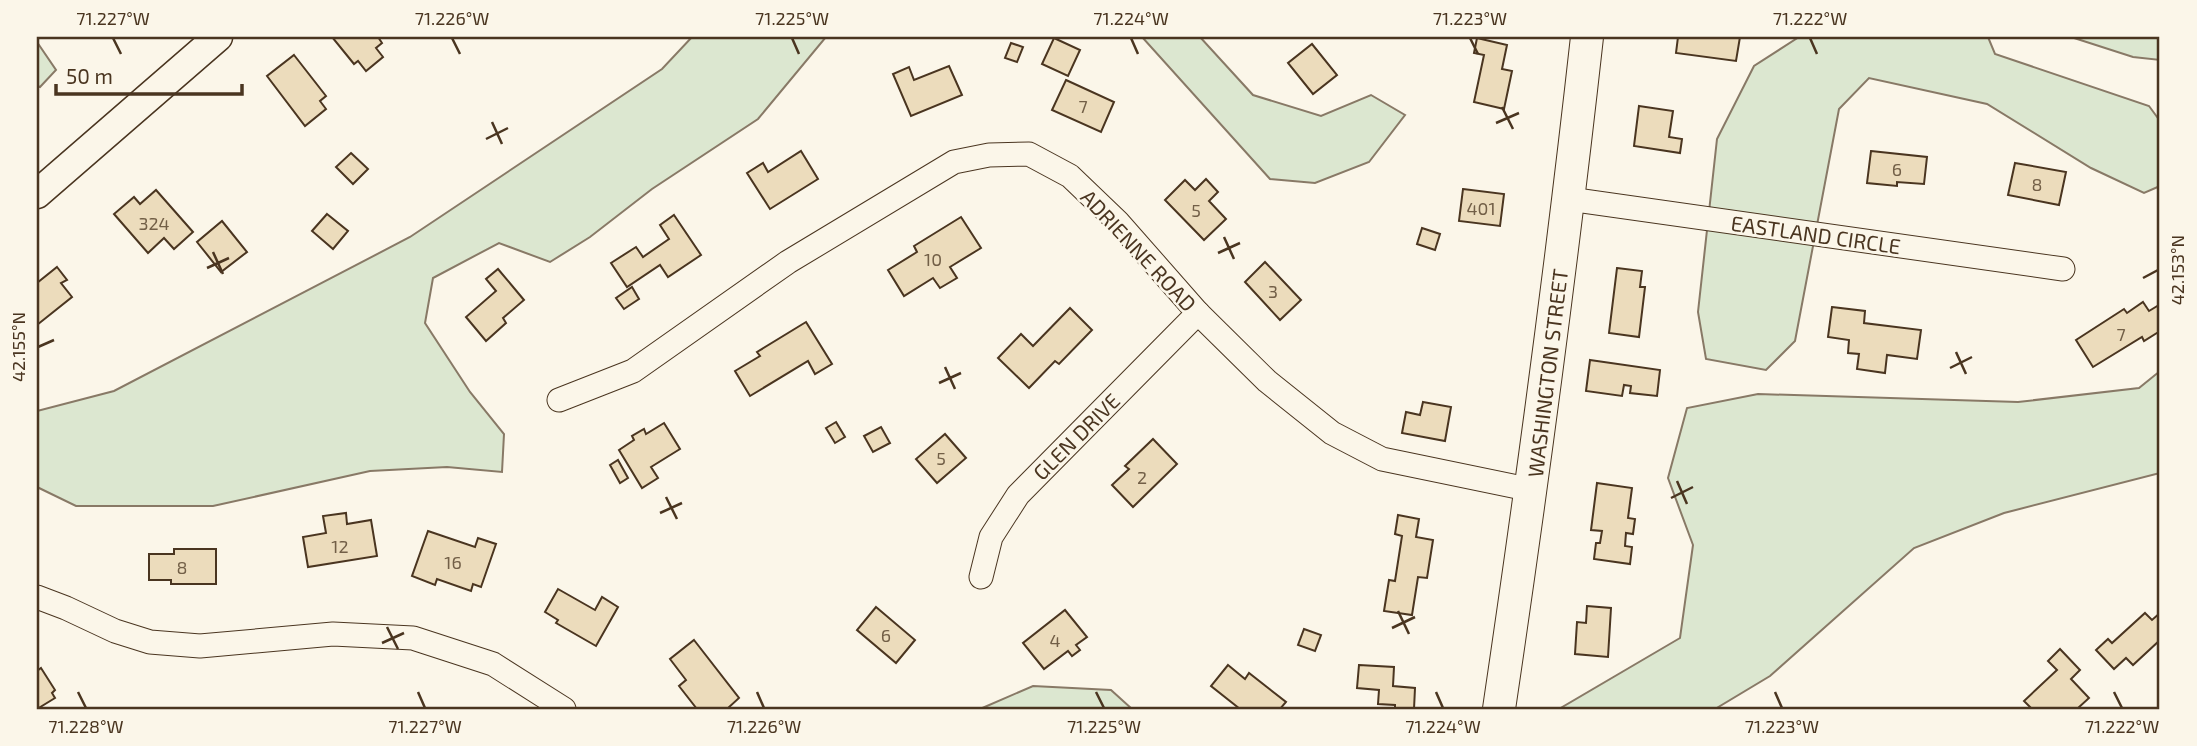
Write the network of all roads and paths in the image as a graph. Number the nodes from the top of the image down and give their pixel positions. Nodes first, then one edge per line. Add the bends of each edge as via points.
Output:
1 (218, 37) edge
2 (1587, 37) edge
3 (37, 194) edge
4 (1569, 199) junction
5 (2063, 269) dead end
6 (1198, 313) junction
7 (559, 400) dead end
8 (1532, 490) junction
9 (981, 577) dead end
10 (37, 597) edge
11 (564, 709) edge
12 (1499, 709) edge

1 - 3 street
2 - 4 main road, WASHINGTON STREET
4 - 5 street, EASTLAND CIRCLE
4 - 8 main road, WASHINGTON STREET
6 - 7 street, ADRIENNE ROAD via 1118,222 1070,176 1029,154 989,155 954,162 788,262 634,370
6 - 8 street, ADRIENNE ROAD via 1278,389 1332,432 1382,459
6 - 9 street, GLEN DRIVE via 1018,495 991,537
8 - 12 main road, WASHINGTON STREET
10 - 11 street via 150,642 200,646 333,634 413,638 493,664

